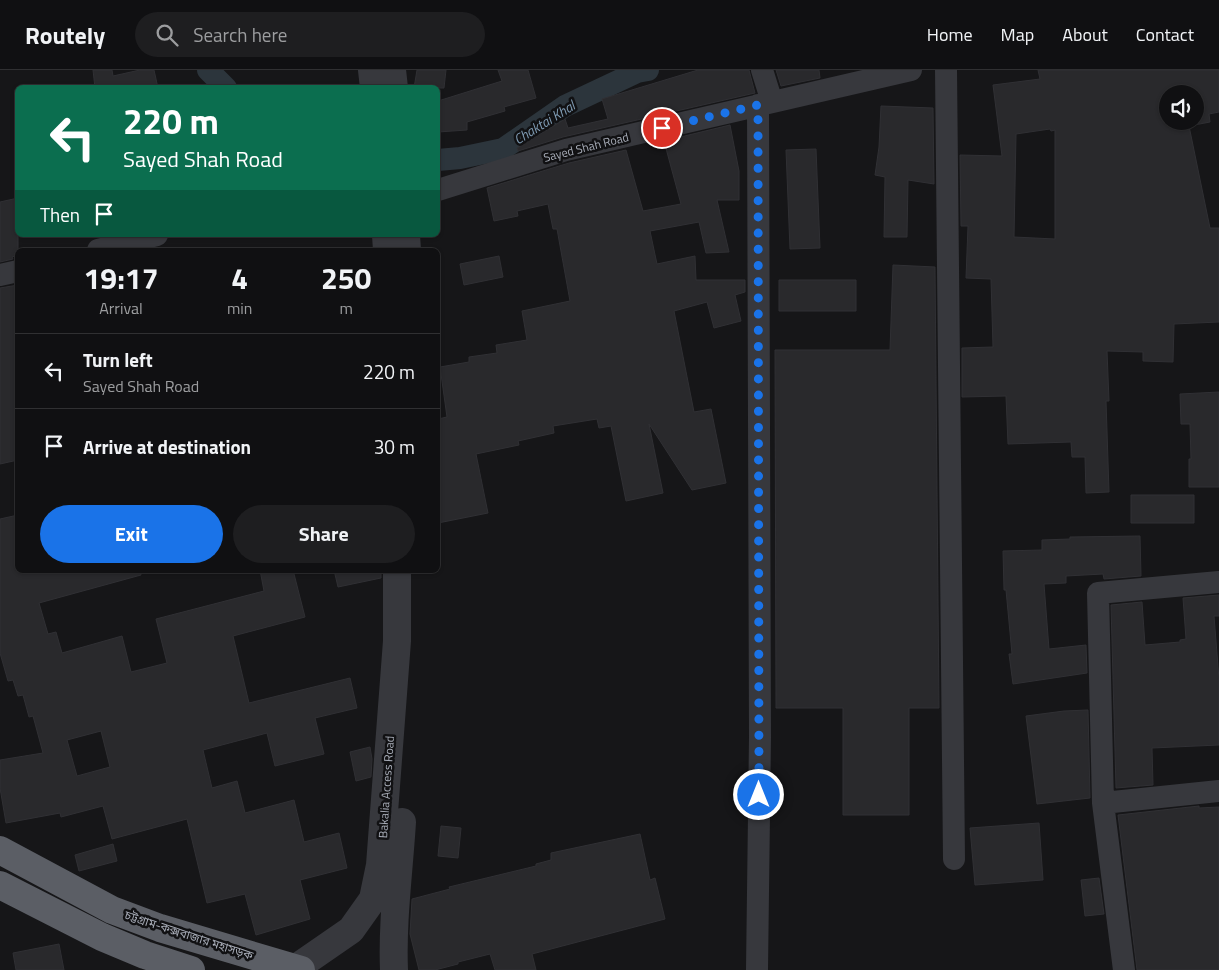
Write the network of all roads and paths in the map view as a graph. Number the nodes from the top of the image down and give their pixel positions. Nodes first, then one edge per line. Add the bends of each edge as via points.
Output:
1 (372, 70) edge
2 (392, 70) edge
3 (762, 70) edge
4 (911, 70) edge
5 (946, 70) edge
6 (374, 85) edge
7 (394, 85) edge
8 (765, 104) junction
9 (440, 189) edge
10 (148, 237) edge
11 (106, 248) edge
12 (15, 272) edge
13 (0, 275) edge
14 (397, 573) edge
15 (412, 573) edge
16 (1219, 582) edge
17 (1219, 791) edge
18 (1103, 802) junction
19 (0, 850) edge
20 (954, 859) dead end
21 (0, 885) edge
22 (386, 891) junction
23 (140, 962) edge
24 (299, 969) edge
25 (191, 970) edge
26 (394, 970) edge
27 (758, 970) edge
28 (1124, 970) edge

1 - 6 street
2 - 7 street
3 - 8 street
4 - 8 street, Sayed Shah Road
5 - 20 street
8 - 9 street, Sayed Shah Road via 566,150
8 - 27 street
10 - 11 street
12 - 13 street
14 - 22 street, Bakalia Access Road via 396,650 380,865
15 - 22 street, Bakalia Access Road via 412,641
16 - 18 street via 1098,593
17 - 18 street
18 - 28 street
19 - 24 highway, চট্টগ্রাম-কক্সবাজার মহাসড়ক via 112,910 160,928
21 - 23 highway via 102,937
22 - 24 street, Bakalia Access Road via 373,899 351,930
22 - 26 street, Bakalia Access Road
23 - 25 highway

